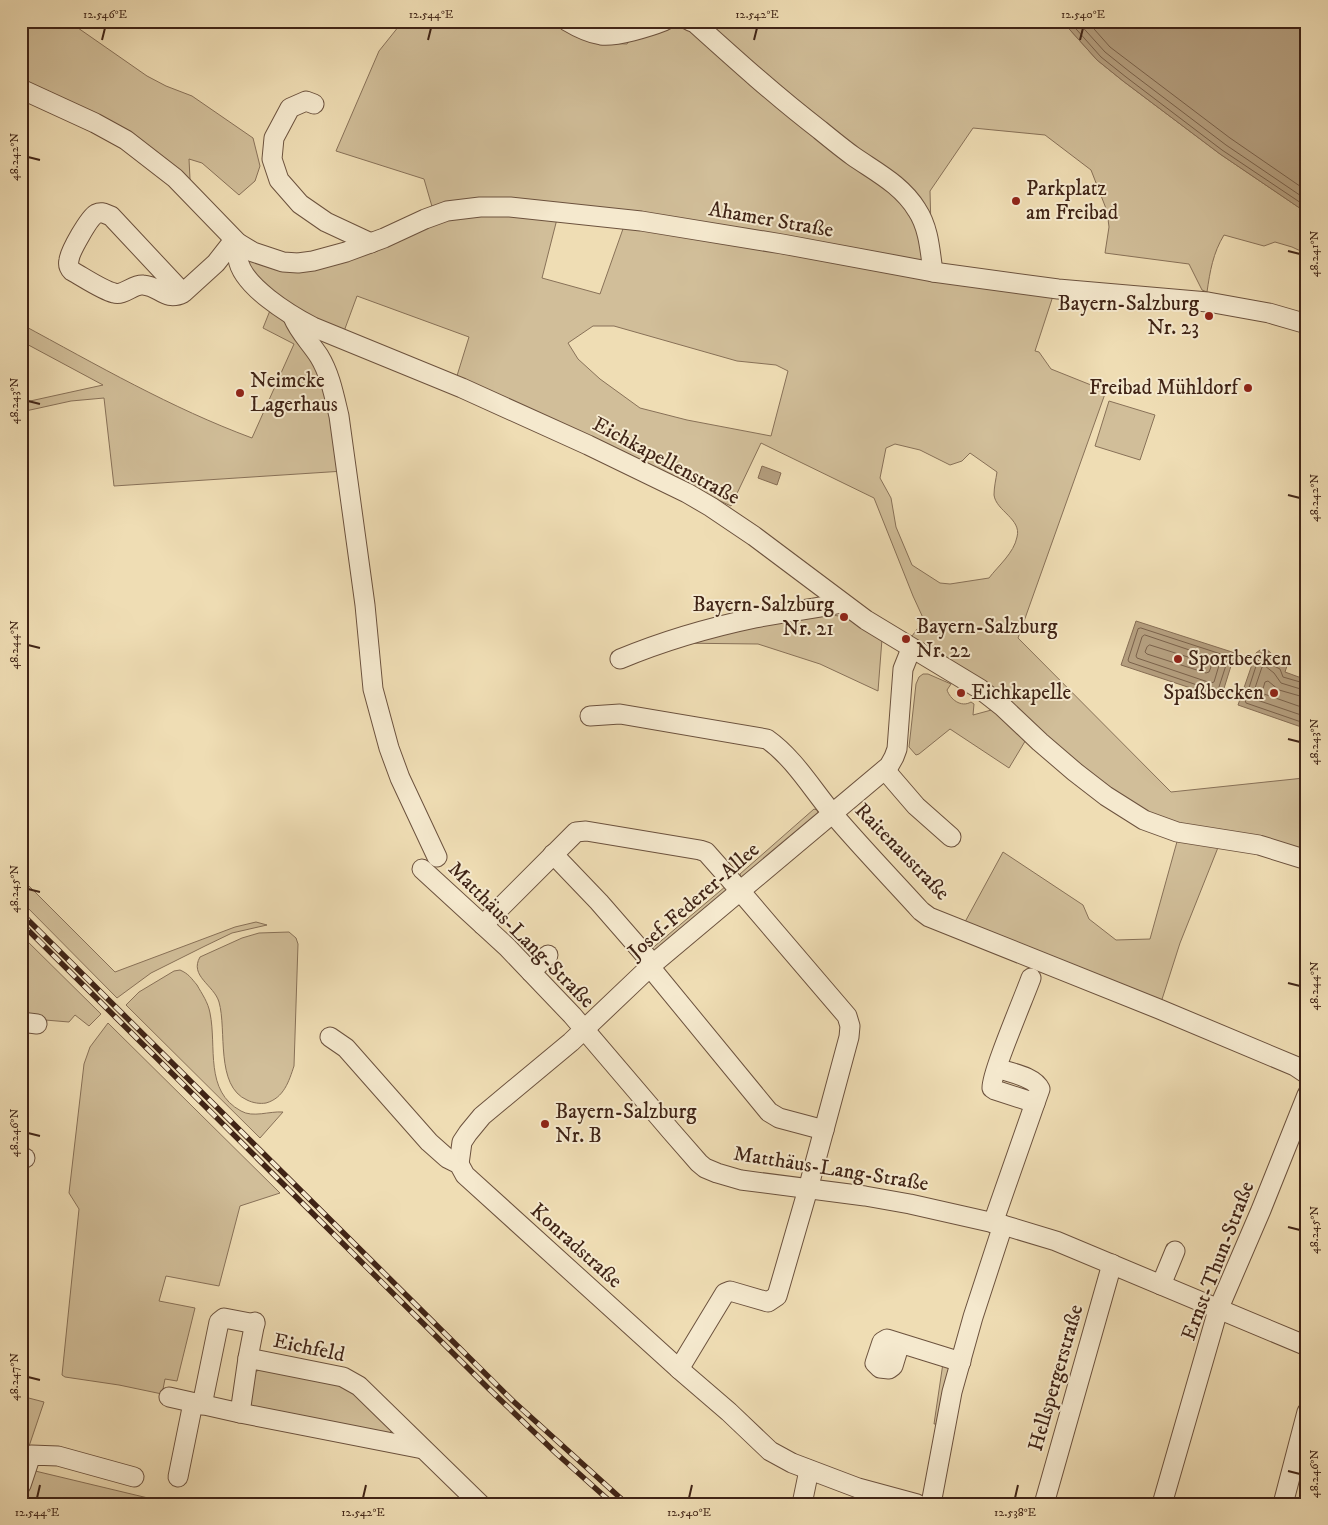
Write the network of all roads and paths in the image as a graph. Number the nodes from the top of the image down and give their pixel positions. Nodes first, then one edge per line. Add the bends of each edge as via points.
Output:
1 (567, 21) edge
2 (664, 21) edge
3 (690, 21) edge
4 (21, 89) edge
5 (314, 104) dead end
6 (236, 241) junction
7 (371, 243) junction
8 (932, 272) junction
9 (183, 292) junction
10 (293, 317) junction
11 (1307, 324) edge
12 (842, 603) junction
13 (911, 649) junction
14 (620, 659) dead end
15 (590, 716) dead end
16 (885, 770) junction
17 (833, 814) junction
18 (951, 837) dead end
19 (553, 854) junction
20 (437, 858) dead end
21 (1307, 860) edge
22 (422, 869) dead end
23 (739, 890) junction
24 (483, 925) junction
25 (548, 956) dead end
26 (652, 966) junction
27 (531, 972) junction
28 (1031, 978) dead end
29 (584, 1029) junction
30 (330, 1037) dead end
31 (1307, 1074) edge
32 (1307, 1094) edge
33 (824, 1130) junction
34 (459, 1164) junction
35 (808, 1189) junction
36 (998, 1224) junction
37 (1175, 1251) dead end
38 (1112, 1264) junction
39 (1161, 1285) junction
40 (1218, 1310) junction
41 (900, 1343) dead end
42 (1307, 1346) edge
43 (248, 1358) junction
44 (961, 1362) junction
45 (679, 1369) junction
46 (169, 1397) dead end
47 (198, 1404) junction
48 (1307, 1412) edge
49 (240, 1413) junction
50 (423, 1449) junction
51 (809, 1470) junction
52 (134, 1477) dead end
53 (178, 1477) dead end
54 (21, 1485) edge
55 (480, 1504) edge
56 (802, 1504) edge
57 (917, 1504) edge
58 (931, 1504) edge
59 (1044, 1504) edge
60 (1162, 1504) edge
61 (1283, 1504) edge

1 - 2 street via 588,32 603,35 650,27
3 - 8 street via 818,129 888,178 904,194 923,221
4 - 6 street via 95,123 142,151 175,178
5 - 7 street via 306,100 290,108 274,138 272,159 279,180 300,204 320,218
6 - 7 street, Ahamer Straße via 272,259 298,263
6 - 9 street
6 - 10 street, Eichkapellenstraße via 243,272 264,295
7 - 8 street, Ahamer Straße via 448,211 510,207 641,221
8 - 11 street, Ahamer Straße via 1208,302
9 - 9 street via 111,216 103,212 90,219 69,259 72,271 114,293 123,293 140,284 175,297
10 - 12 street, Eichkapellenstraße via 462,388 687,493 730,520
10 - 20 street via 326,370 339,416 373,689 400,778
12 - 13 street, Eichkapellenstraße
12 - 14 street via 756,618
13 - 16 street, Josef-Federer-Allee via 903,669 896,749
13 - 21 street, Eichkapellenstraße via 980,689 1075,772 1144,820 1177,832 1259,845
15 - 17 street, Raitenaustraße via 620,714 767,739 792,763
16 - 17 street, Josef-Federer-Allee
16 - 18 street via 916,806
17 - 23 street, Josef-Federer-Allee
17 - 31 street, Raitenaustraße via 929,917 1164,1011
19 - 23 street via 576,832 586,831 700,850 706,852
19 - 24 street
19 - 26 street via 599,902
22 - 24 street, Matthäus-Lang-Straße
23 - 26 street, Josef-Federer-Allee
23 - 33 street via 847,1016 849,1038
24 - 27 street, Matthäus-Lang-Straße
25 - 27 street
26 - 29 street, Josef-Federer-Allee
26 - 33 street via 769,1112
27 - 29 street, Matthäus-Lang-Straße
28 - 36 street via 997,1068 1032,1080 1040,1089
29 - 34 street, Josef-Federer-Allee via 482,1116 462,1142
29 - 35 street, Matthäus-Lang-Straße via 705,1168 741,1180
30 - 34 street, Konradstraße via 346,1048 428,1142
32 - 40 street, Ernst-Thun-Straße
33 - 35 street
34 - 45 street, Konradstraße via 465,1175
35 - 36 street, Matthäus-Lang-Straße via 910,1204
35 - 45 street via 776,1296 768,1302 730,1291 725,1293
36 - 38 street, Matthäus-Lang-Straße via 1056,1241
36 - 44 street
37 - 39 street
38 - 39 street, Matthäus-Lang-Straße
38 - 59 street, Hellspergerstraße
39 - 40 street, Matthäus-Lang-Straße
40 - 42 street, Matthäus-Lang-Straße
40 - 60 street, Ernst-Thun-Straße
41 - 44 street
43 - 47 street, Eichfeld via 255,1323 224,1318 219,1322
43 - 49 street, Eichfeld
43 - 50 street, Eichfeld via 352,1380
44 - 58 street via 952,1392
45 - 51 street, Konradstraße via 770,1451
46 - 47 street
47 - 49 street
47 - 53 street
48 - 61 street
49 - 50 street
50 - 55 street, Eichfeld
51 - 56 street
51 - 57 street, Konradstraße
52 - 54 street via 58,1456 31,1455

